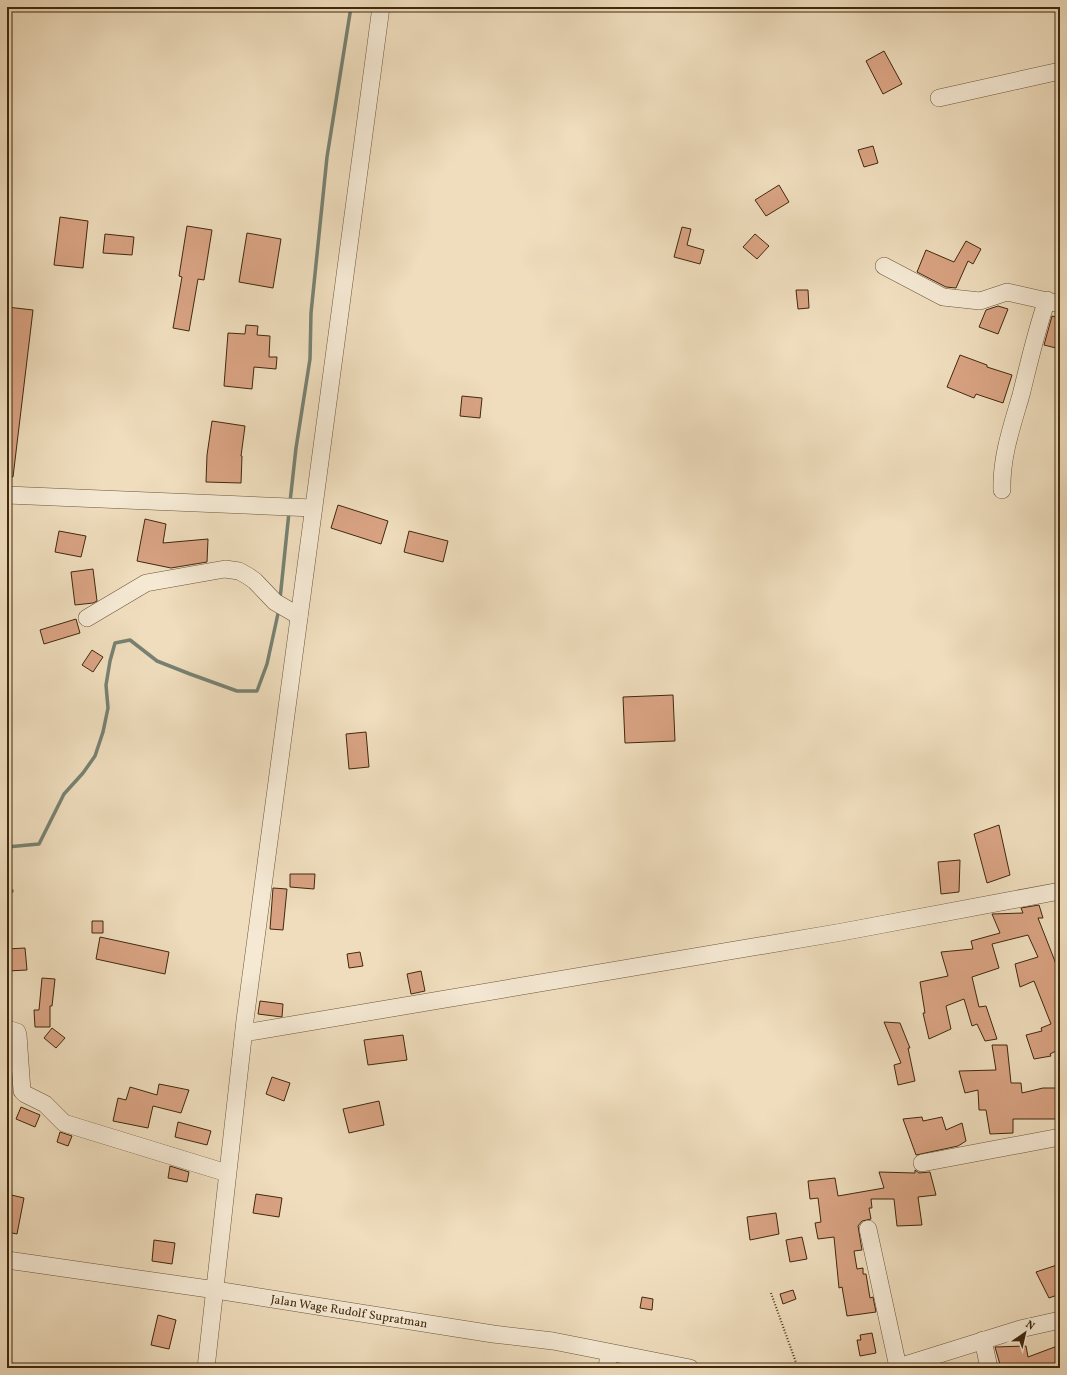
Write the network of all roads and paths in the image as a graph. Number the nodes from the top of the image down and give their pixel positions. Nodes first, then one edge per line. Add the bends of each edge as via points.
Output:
1 (381, 7) edge
2 (1060, 71) edge
3 (939, 98) dead end
4 (884, 266) dead end
5 (1053, 302) edge
6 (1002, 490) dead end
7 (7, 495) edge
8 (313, 508) junction
9 (299, 616) junction
10 (87, 618) dead end
11 (1060, 890) edge
12 (7, 1029) edge
13 (244, 1033) junction
14 (1060, 1137) edge
15 (922, 1163) dead end
16 (227, 1173) junction
17 (868, 1229) dead end
18 (7, 1260) edge
19 (206, 1288) junction
20 (771, 1293) dead end
21 (1060, 1320) edge
22 (983, 1340) junction
23 (608, 1361) edge
24 (206, 1368) edge
25 (690, 1368) edge
26 (798, 1368) edge
27 (897, 1368) edge
28 (989, 1368) edge

1 - 8 street
2 - 3 street
4 - 5 street via 943,297 980,301 1007,292
5 - 6 street via 1035,337 1008,438 1002,472
7 - 8 street
8 - 9 street
9 - 10 street via 275,602 255,580 239,571 225,569 146,583
9 - 13 street
11 - 13 street via 842,932
12 - 16 street via 17,1032 18,1035 22,1090 29,1097 45,1104 64,1123
13 - 16 street
14 - 15 street
16 - 19 street
17 - 27 street
18 - 19 street, Jalan Wage Rudolf Supratman
19 - 23 street, Jalan Wage Rudolf Supratman via 493,1334 553,1341
19 - 24 street
20 - 26 path
21 - 22 street
22 - 27 street
22 - 28 street
23 - 25 street, Jalan Wage Rudolf Supratman

